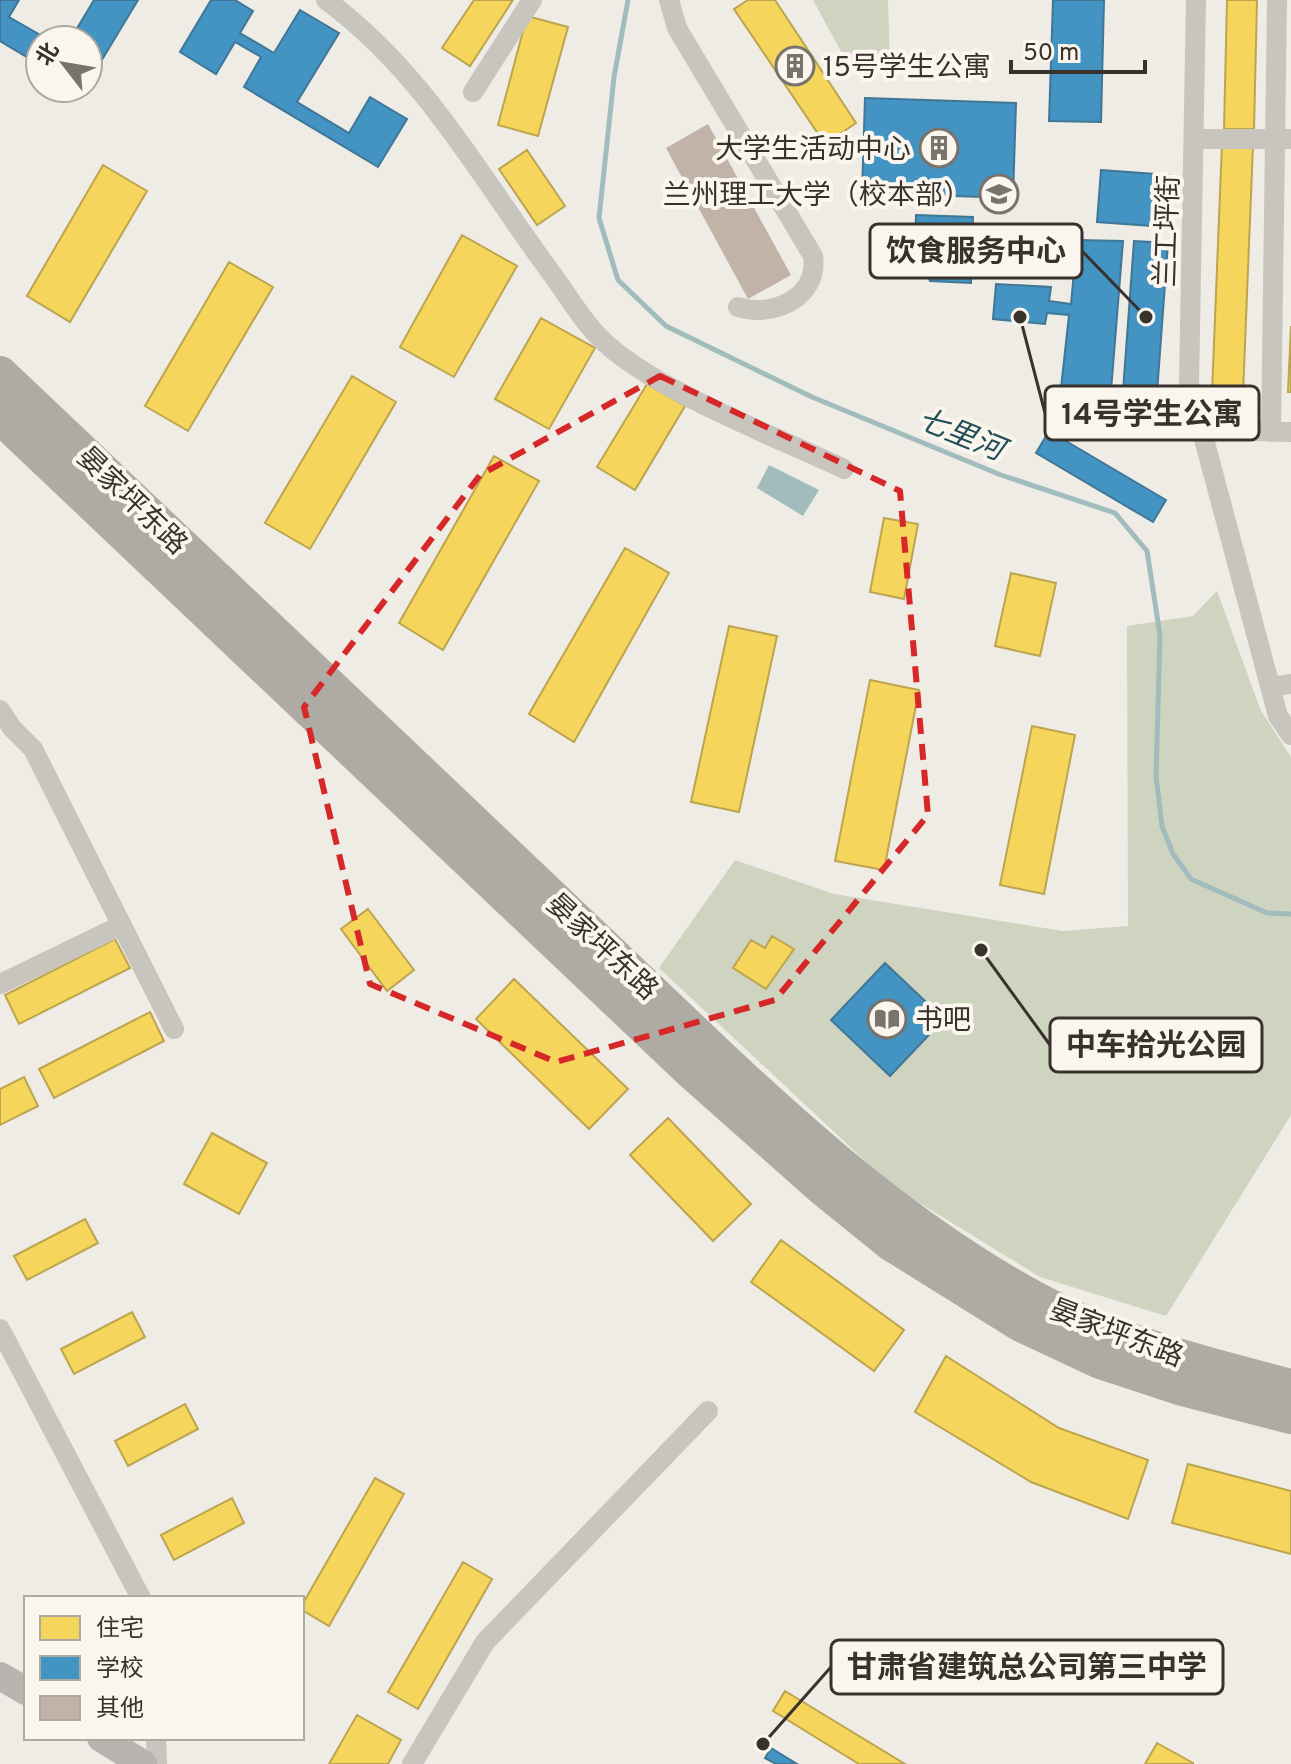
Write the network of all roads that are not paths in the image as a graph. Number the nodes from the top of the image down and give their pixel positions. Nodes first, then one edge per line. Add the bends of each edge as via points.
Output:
1 (326, 0) edge
2 (532, 0) edge
3 (669, 0) edge
4 (1196, 0) edge
5 (1277, 0) edge
6 (473, 92) dead end
7 (1196, 139) junction
8 (1283, 139) edge
9 (738, 307) dead end
10 (0, 374) edge
11 (0, 416) edge
12 (1201, 430) junction
13 (1281, 432) edge
14 (844, 469) dead end
15 (1281, 686) edge
16 (0, 710) edge
17 (1291, 735) edge
18 (122, 925) junction
19 (0, 984) edge
20 (174, 1029) dead end
21 (0, 1329) edge
22 (1105, 1348) junction
23 (1291, 1387) edge
24 (708, 1411) dead end
25 (1291, 1416) edge
26 (140, 1596) edge
27 (0, 1676) edge
28 (24, 1690) edge
29 (104, 1740) edge
30 (156, 1740) edge
31 (143, 1764) edge
32 (157, 1764) edge
33 (412, 1764) edge

1 - 14 street via 391,55 438,109 600,338 688,395
2 - 6 street
3 - 9 street via 677,28 813,256 809,280 788,303 769,311
4 - 7 street, 兰工坪街
5 - 8 street
7 - 8 street
7 - 12 street, 兰工坪街 via 1189,383
8 - 13 street
10 - 22 highway, 晏家坪东路 via 842,1167 908,1220
11 - 22 highway, 晏家坪东路 via 678,1059 823,1188 891,1243 1021,1324
12 - 13 street
12 - 15 street, 兰工坪街
15 - 17 street, 兰工坪街 via 1278,716
16 - 18 street via 33,749
18 - 19 street
18 - 20 street
21 - 26 street
22 - 23 highway, 晏家坪东路 via 1187,1360
22 - 25 highway, 晏家坪东路 via 1179,1387
24 - 33 street via 485,1642
27 - 28 street
29 - 31 street
30 - 32 street

